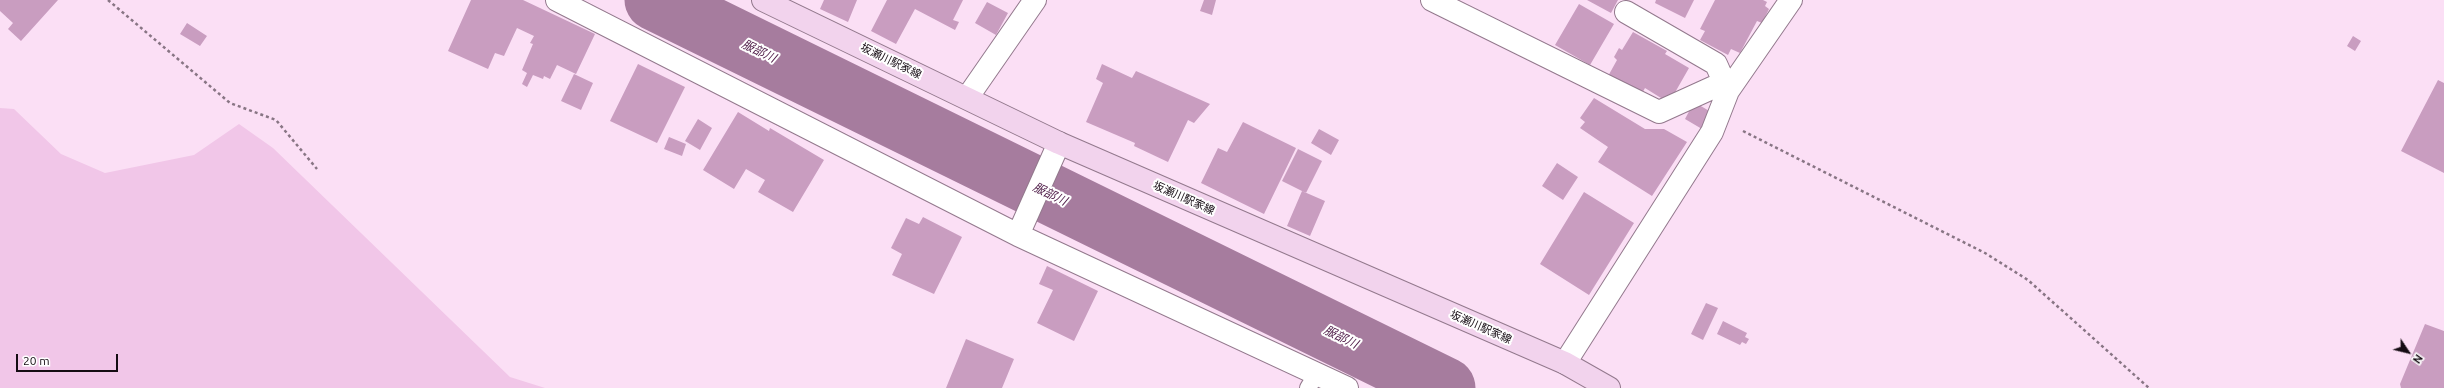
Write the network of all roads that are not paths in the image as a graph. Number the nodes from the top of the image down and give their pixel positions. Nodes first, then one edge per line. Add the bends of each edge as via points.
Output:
1 (557, 0) edge
2 (763, 0) edge
3 (1035, 0) edge
4 (1432, 0) edge
5 (1791, 0) edge
6 (1626, 12) dead end
7 (1728, 91) junction
8 (967, 98) junction
9 (1059, 143) junction
10 (1018, 235) junction
11 (1565, 364) junction
12 (1313, 380) edge
13 (1347, 388) edge
14 (1610, 388) edge

1 - 10 street
2 - 8 main road, 坂瀬川駅家線
3 - 8 street
4 - 7 street via 1659,112 1714,87
5 - 7 street
6 - 7 street via 1716,64
7 - 11 street via 1712,132
8 - 9 main road, 坂瀬川駅家線
9 - 10 street
9 - 11 main road, 坂瀬川駅家線
10 - 12 street
11 - 14 main road, 坂瀬川駅家線
12 - 13 street

